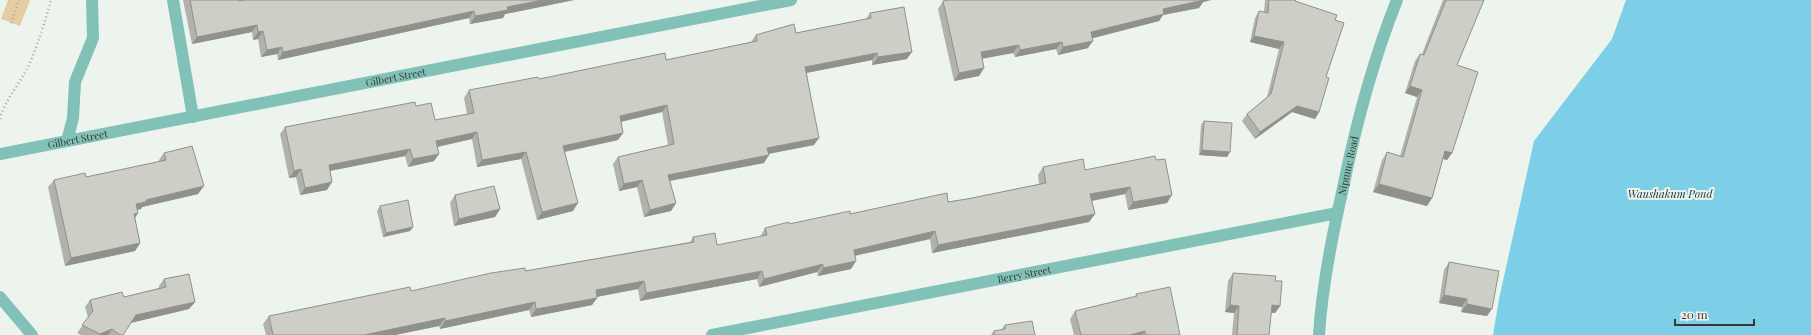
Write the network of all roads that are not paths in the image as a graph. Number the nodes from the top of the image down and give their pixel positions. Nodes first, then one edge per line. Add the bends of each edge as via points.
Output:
1 (92, 0) edge
2 (173, 0) edge
3 (791, 0) edge
4 (1397, 0) edge
5 (193, 117) junction
6 (67, 141) junction
7 (0, 154) edge
8 (1337, 213) junction
9 (0, 297) edge
10 (32, 335) edge
11 (712, 335) edge
12 (1319, 335) edge

1 - 6 street via 93,38 75,82
2 - 5 street
3 - 5 street, Gilbert Street
4 - 8 street, Nipmuc Road via 1354,135
5 - 6 street, Gilbert Street
6 - 7 street, Gilbert Street
8 - 11 street, Berry Street
8 - 12 street, Nipmuc Road via 1321,299
9 - 10 street

